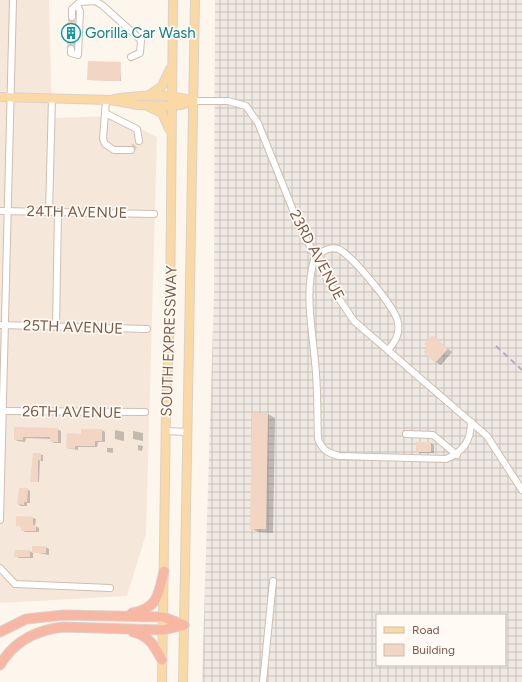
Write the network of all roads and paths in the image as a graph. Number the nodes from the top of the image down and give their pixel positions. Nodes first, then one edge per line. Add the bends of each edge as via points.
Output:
1 (13, 0) edge
2 (173, 0) edge
3 (195, 0) edge
4 (77, 5) junction
5 (72, 17) tunnel mouth
6 (71, 49) dead end
7 (173, 54) junction
8 (131, 57) dead end
9 (172, 96) junction
10 (0, 97) edge
11 (10, 97) junction
12 (147, 97) junction
13 (52, 98) junction
14 (108, 100) junction
15 (193, 101) junction
16 (138, 105) junction
17 (172, 106) junction
18 (105, 113) junction
19 (172, 139) junction
20 (139, 141) dead end
21 (131, 150) dead end
22 (0, 211) edge
23 (7, 211) junction
24 (49, 212) junction
25 (58, 212) junction
26 (154, 214) dead end
27 (315, 256) junction
28 (2, 325) edge
29 (56, 327) junction
30 (147, 329) dead end
31 (388, 350) junction
32 (1, 411) edge
33 (145, 412) dead end
34 (471, 422) junction
35 (166, 431) junction
36 (188, 432) junction
37 (406, 434) dead end
38 (457, 455) junction
39 (522, 490) edge
40 (0, 510) edge
41 (0, 520) edge
42 (0, 568) edge
43 (164, 571) junction
44 (273, 581) dead end
45 (110, 588) dead end
46 (107, 616) junction
47 (163, 617) junction
48 (184, 625) junction
49 (112, 628) junction
50 (163, 630) junction
51 (0, 632) edge
52 (162, 660) junction
53 (0, 665) edge
54 (162, 682) edge
55 (183, 682) edge
56 (263, 682) edge

1 - 11 street
2 - 7 main road, SOUTH EXPRESSWAY
3 - 15 main road, SOUTH EXPRESSWAY
4 - 5 street via 72,9
4 - 6 street via 80,11 78,55 71,53
4 - 8 street via 80,2 94,1 102,5 141,40 140,53
7 - 9 main road, SOUTH EXPRESSWAY
7 - 12 main road via 165,82
9 - 12 main road, 23RD AVENUE
9 - 15 main road, 23RD AVENUE
9 - 17 main road, SOUTH EXPRESSWAY
10 - 11 main road, 23RD AVENUE
11 - 13 main road, 23RD AVENUE
11 - 23 street
12 - 14 main road, 23RD AVENUE
13 - 14 main road, 23RD AVENUE
13 - 24 street
14 - 16 main road, 23RD AVENUE
14 - 18 street
15 - 17 main road, 23RD AVENUE
15 - 27 street, 23RD AVENUE via 228,100 246,106 258,123 299,225
15 - 36 main road, SOUTH EXPRESSWAY
16 - 17 main road, 23RD AVENUE
16 - 19 main road via 162,113
17 - 19 main road, SOUTH EXPRESSWAY
18 - 20 street via 137,129
18 - 21 street via 105,144 114,150
19 - 35 main road, SOUTH EXPRESSWAY
22 - 23 street, 24TH AVENUE
23 - 24 street, 24TH AVENUE
23 - 28 street
24 - 25 street, 24TH AVENUE
25 - 26 street, 24TH AVENUE
25 - 29 street
27 - 31 street, 23RD AVENUE via 330,285 354,321
27 - 31 street via 327,250 338,250 348,256 392,307 399,323 397,338
27 - 38 street via 308,287 310,326 316,363 318,433 322,448 329,454 340,456 446,459
28 - 29 street, 25TH AVENUE
28 - 32 street
29 - 30 street, 25TH AVENUE
31 - 34 street, 23RD AVENUE
32 - 33 street, 26TH AVENUE
32 - 40 street
34 - 38 street via 470,439
34 - 39 street, 23RD AVENUE via 487,436
35 - 36 street
35 - 43 main road, SOUTH EXPRESSWAY
36 - 48 main road, SOUTH EXPRESSWAY
37 - 38 street via 433,435
40 - 41 street
42 - 45 street via 15,584
43 - 46 highway via 159,593 149,607 138,612
43 - 47 main road, SOUTH EXPRESSWAY
44 - 56 street
46 - 47 highway
46 - 51 highway via 26,619
47 - 48 highway
47 - 50 main road, SOUTH EXPRESSWAY
48 - 50 highway
48 - 55 main road, SOUTH EXPRESSWAY
49 - 50 highway
49 - 52 highway via 137,632 146,637 154,644
49 - 53 highway via 63,627 37,633 14,646
50 - 52 main road, SOUTH EXPRESSWAY
52 - 54 main road, SOUTH EXPRESSWAY

